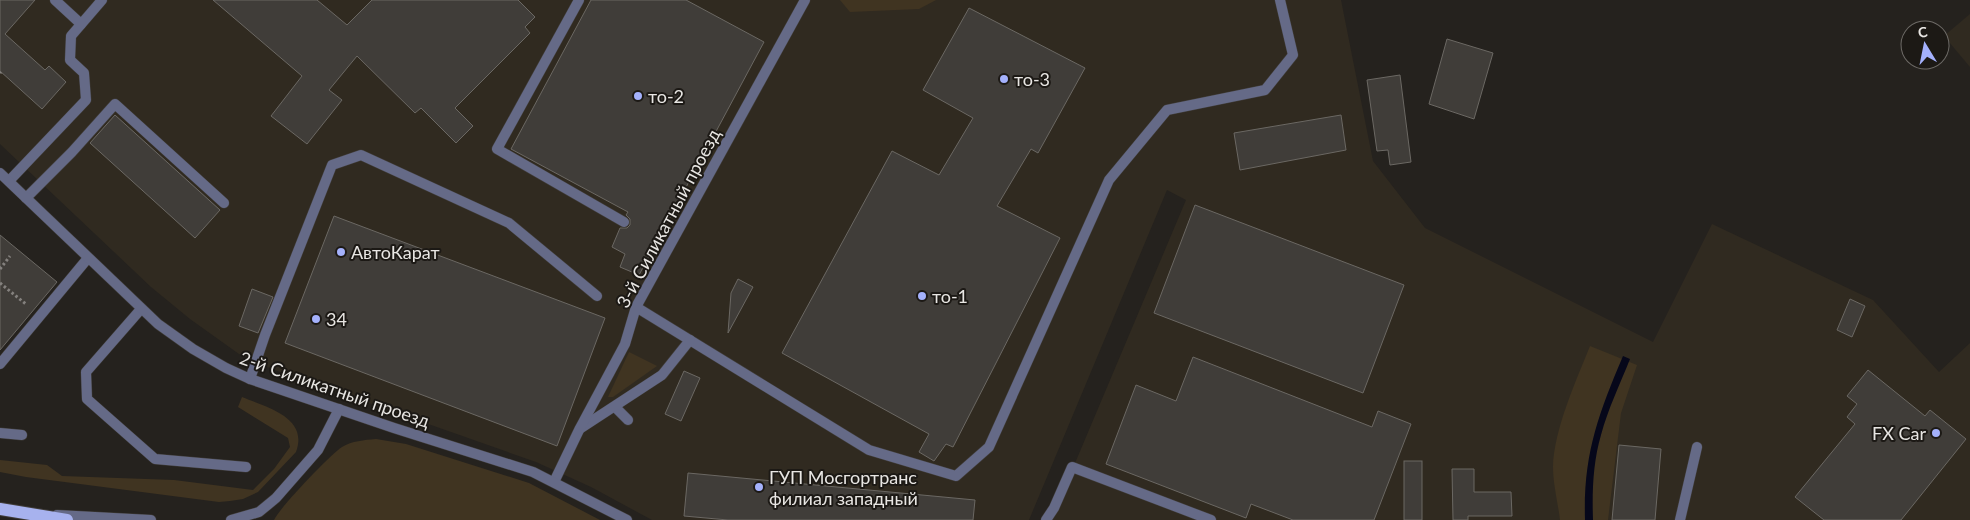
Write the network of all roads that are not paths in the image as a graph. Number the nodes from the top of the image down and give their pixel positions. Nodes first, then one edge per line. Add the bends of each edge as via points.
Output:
1 (55, 0) edge
2 (102, 0) edge
3 (579, 0) edge
4 (805, 0) edge
5 (1280, 0) edge
6 (81, 24) junction
7 (0, 172) edge
8 (8, 181) junction
9 (26, 198) junction
10 (224, 203) dead end
11 (624, 222) dead end
12 (88, 258) junction
13 (597, 296) dead end
14 (636, 307) junction
15 (141, 309) junction
16 (690, 340) junction
17 (0, 364) edge
18 (250, 379) junction
19 (615, 407) junction
20 (339, 409) junction
21 (628, 420) dead end
22 (580, 428) junction
23 (0, 433) edge
24 (22, 435) dead end
25 (1697, 447) dead end
26 (246, 467) dead end
27 (554, 482) junction
28 (0, 509) edge
29 (21, 513) junction
30 (67, 520) edge
31 (151, 520) edge
32 (231, 520) edge
33 (627, 520) edge
34 (1046, 520) edge
35 (1211, 520) edge
36 (1680, 520) edge

1 - 6 street
2 - 6 street
3 - 11 street via 497,149
4 - 14 street, 3-й Силикатный проезд
5 - 16 street via 1293,55 1265,90 1167,110 1109,180 989,447 956,476 869,450
6 - 8 street via 71,36 70,60 84,73 86,100
7 - 8 street, 2-й Силикатный проезд
8 - 9 street, 2-й Силикатный проезд
9 - 10 street via 115,104
9 - 12 street, 2-й Силикатный проезд
12 - 15 street, 2-й Силикатный проезд
12 - 17 street via 22,331
13 - 18 street via 509,223 361,155 332,165
14 - 16 street
14 - 22 street, 3-й Силикатный проезд via 625,344
15 - 18 street, 2-й Силикатный проезд via 193,349
15 - 26 street via 86,372 87,398 155,459
16 - 19 street via 662,376
18 - 20 street, 2-й Силикатный проезд
19 - 21 street
19 - 22 street
20 - 27 street, 2-й Силикатный проезд via 533,472
20 - 32 street via 318,450 276,498 259,512
22 - 27 street, 3-й Силикатный проезд
23 - 24 street
25 - 36 street
27 - 33 street, 2-й Силикатный проезд
28 - 29 main road
29 - 30 main road
29 - 31 street
34 - 35 street via 1072,467

